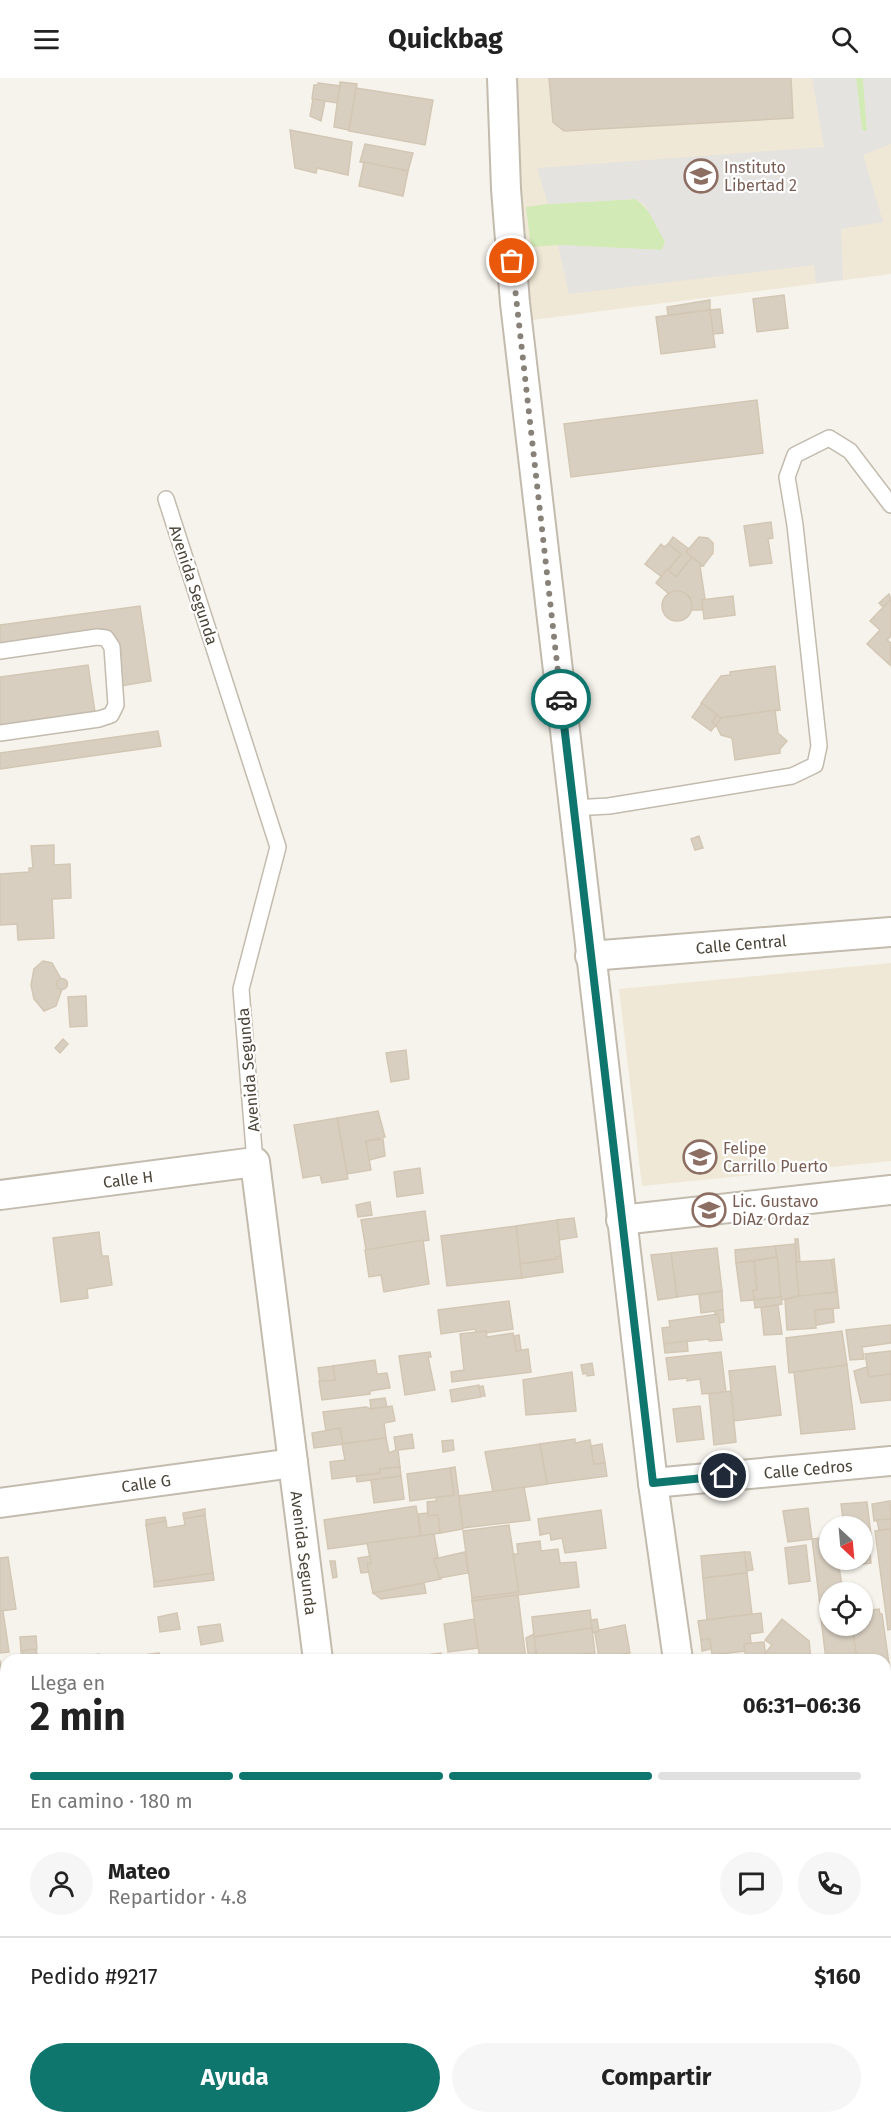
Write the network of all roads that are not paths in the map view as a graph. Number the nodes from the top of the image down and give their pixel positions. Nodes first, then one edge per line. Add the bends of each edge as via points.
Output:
1 (502, 78) edge
2 (166, 499) dead end
3 (891, 505) edge
4 (0, 651) edge
5 (0, 733) edge
6 (573, 808) junction
7 (891, 932) edge
8 (590, 956) junction
9 (255, 1162) junction
10 (891, 1190) edge
11 (0, 1195) edge
12 (621, 1220) junction
13 (891, 1461) edge
14 (293, 1463) junction
15 (653, 1483) junction
16 (0, 1503) edge
17 (317, 1654) edge
18 (677, 1654) edge

1 - 6 street via 515,303
2 - 9 lane, Avenida Segunda via 278,847 241,989
3 - 6 lane via 850,451 829,438 795,455 787,477 819,746 815,765 792,776 609,806
4 - 5 lane via 106,638 112,647 116,705 111,714 99,719
6 - 8 street
7 - 8 street, Calle Central
8 - 12 street
9 - 11 street, Calle H
9 - 14 street, Avenida Segunda
10 - 12 street
12 - 15 street
13 - 15 street, Calle Cedros
14 - 16 street, Calle G
14 - 17 street, Avenida Segunda
15 - 18 street

